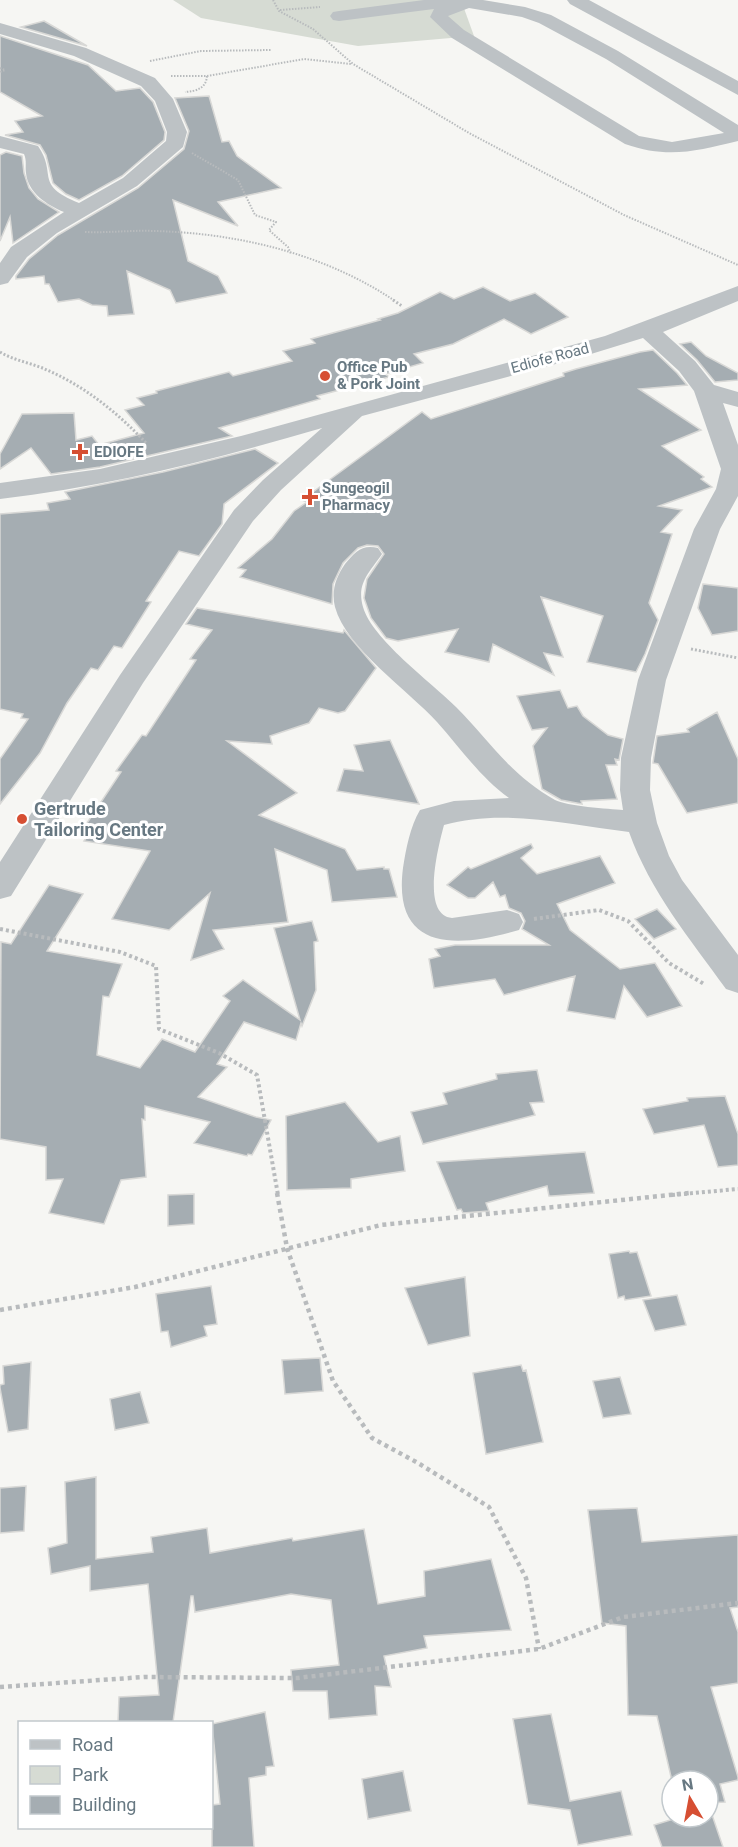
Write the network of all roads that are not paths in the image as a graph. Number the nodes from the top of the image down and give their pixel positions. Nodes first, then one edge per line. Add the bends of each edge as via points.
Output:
1 (576, 0) edge
2 (464, 1) edge
3 (339, 16) dead end
4 (0, 28) edge
5 (738, 89) edge
6 (738, 134) edge
7 (0, 142) edge
8 (81, 211) junction
9 (0, 278) edge
10 (738, 293) edge
11 (649, 331) junction
12 (706, 390) junction
13 (738, 400) edge
14 (357, 410) junction
15 (0, 491) edge
16 (369, 554) dead end
17 (550, 812) junction
18 (640, 823) junction
19 (0, 888) edge
20 (507, 922) road end
21 (738, 980) edge

1 - 5 street
2 - 3 street
2 - 6 street via 545,19 621,60
2 - 6 street via 441,11 439,17 458,34 632,140 663,149 681,148
4 - 8 street via 117,67 148,82 164,99 177,132 176,143 130,182
7 - 8 street via 31,150 38,162 36,173 42,188 58,201
8 - 9 street via 19,252
10 - 11 street, Ediofe Road
11 - 12 street via 687,366
11 - 14 street, Ediofe Road
12 - 13 street
12 - 18 street via 734,469 729,489 707,530 652,680 636,758
14 - 15 street, Ediofe Road via 76,482
14 - 19 street via 243,516 130,681
16 - 17 street via 352,571 349,583 349,608 365,633 496,771
17 - 18 street
17 - 20 street via 448,811 431,818 417,885 422,916 437,928 460,930
18 - 21 street via 669,886

